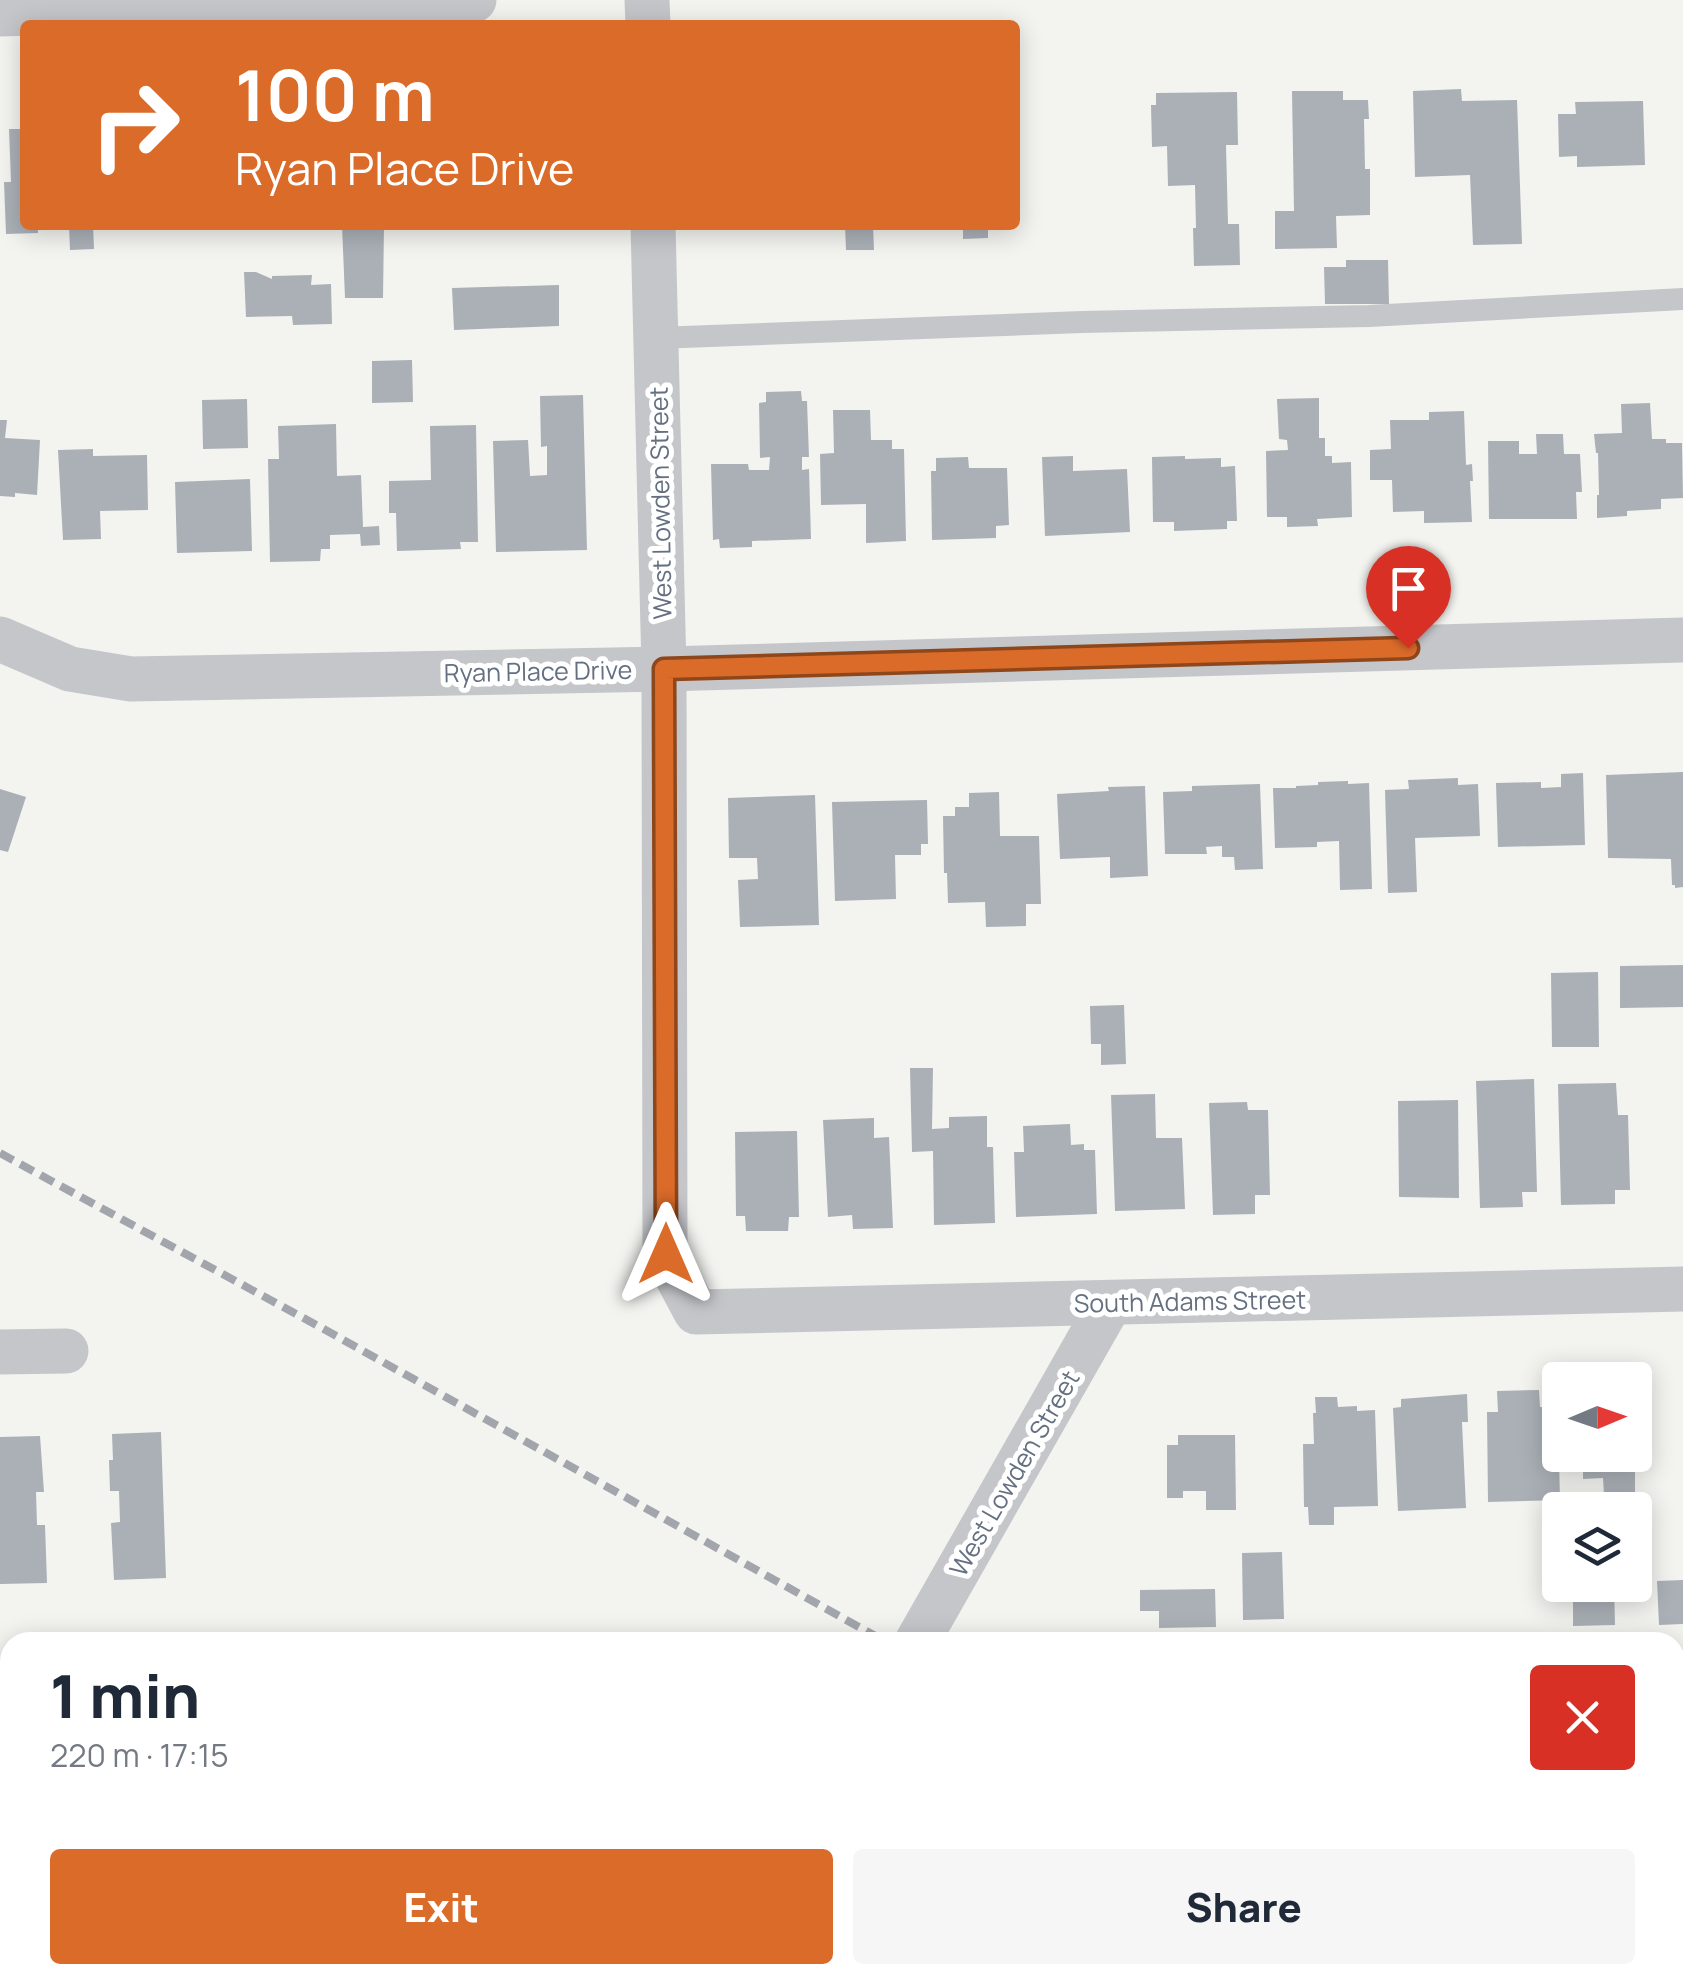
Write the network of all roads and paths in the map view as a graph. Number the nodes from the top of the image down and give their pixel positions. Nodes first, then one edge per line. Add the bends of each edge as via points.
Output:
1 (474, 0) edge
2 (0, 14) edge
3 (653, 230) edge
4 (1683, 299) edge
5 (656, 338) junction
6 (0, 640) edge
7 (1683, 640) edge
8 (664, 669) junction
9 (1683, 1289) edge
10 (1110, 1302) junction
11 (696, 1312) joint
12 (0, 1352) edge
13 (66, 1352) dead end
14 (924, 1632) edge

1 - 2 street
3 - 5 street, West Lowden Street
4 - 5 lane via 1368,316
5 - 8 street, West Lowden Street
6 - 8 street, Ryan Place Drive via 70,668 131,680
7 - 8 street, Ryan Place Drive
8 - 11 street, West Lowden Street via 666,1254
9 - 10 street, South Adams Street
10 - 11 street, South Adams Street
10 - 14 street, West Lowden Street
12 - 13 street

